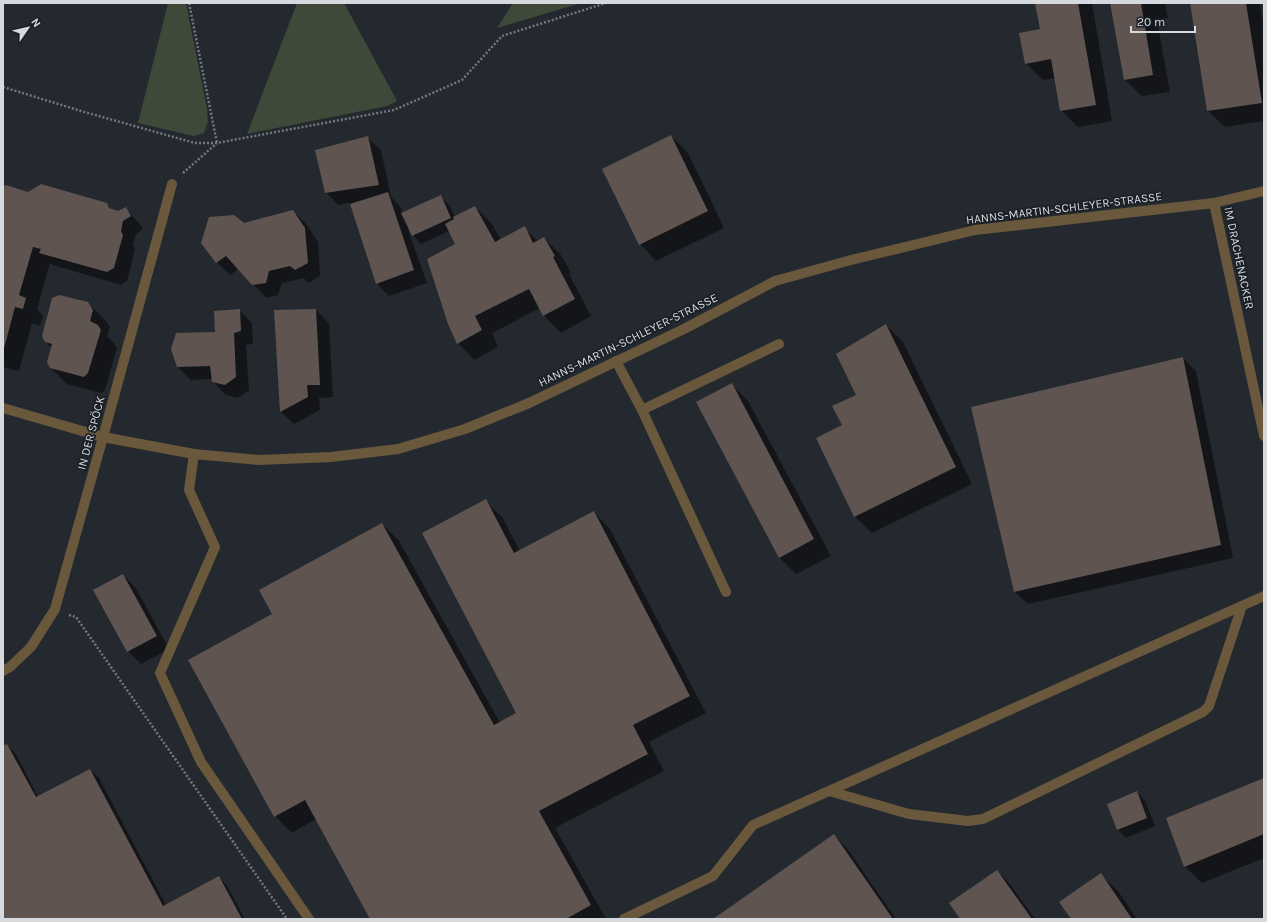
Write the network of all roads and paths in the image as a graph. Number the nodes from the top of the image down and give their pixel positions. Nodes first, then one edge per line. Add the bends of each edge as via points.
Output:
1 (189, 3) edge
2 (606, 3) edge
3 (3, 87) edge
4 (217, 143) junction
5 (172, 184) joint
6 (1264, 191) edge
7 (1214, 203) junction
8 (779, 344) dead end
9 (616, 361) junction
10 (3, 408) edge
11 (642, 410) junction
12 (1264, 436) edge
13 (103, 437) junction
14 (194, 454) junction
15 (726, 592) dead end
16 (1264, 596) edge
17 (1242, 606) junction
18 (55, 609) junction
19 (3, 671) edge
20 (829, 791) junction
21 (287, 919) edge
22 (309, 919) edge
23 (624, 919) edge

1 - 4 path
2 - 4 path via 502,36 462,80 394,110
3 - 4 path via 195,143
4 - 5 path
5 - 13 street, IN DER SPÖCK
6 - 7 street, HANNS-MARTIN-SCHLEYER-STRASSE
7 - 9 street, HANNS-MARTIN-SCHLEYER-STRASSE via 975,230 851,260 775,281
7 - 12 street, IM DRACHENACKER
8 - 11 street
9 - 11 street
9 - 14 street, HANNS-MARTIN-SCHLEYER-STRASSE via 529,403 465,429 398,449 331,457 258,460
10 - 13 street, HANNS-MARTIN-SCHLEYER-STRASSE
11 - 15 street
13 - 14 street, HANNS-MARTIN-SCHLEYER-STRASSE
13 - 18 street, IN DER SPÖCK
14 - 22 street via 189,490 215,547 160,673 201,762
16 - 17 street
17 - 20 street
17 - 20 street via 1209,706 1203,712 983,819 968,821 909,814
18 - 19 street, IN DER SPÖCK via 30,647
18 - 21 path via 76,617
20 - 23 street via 753,825 713,876

